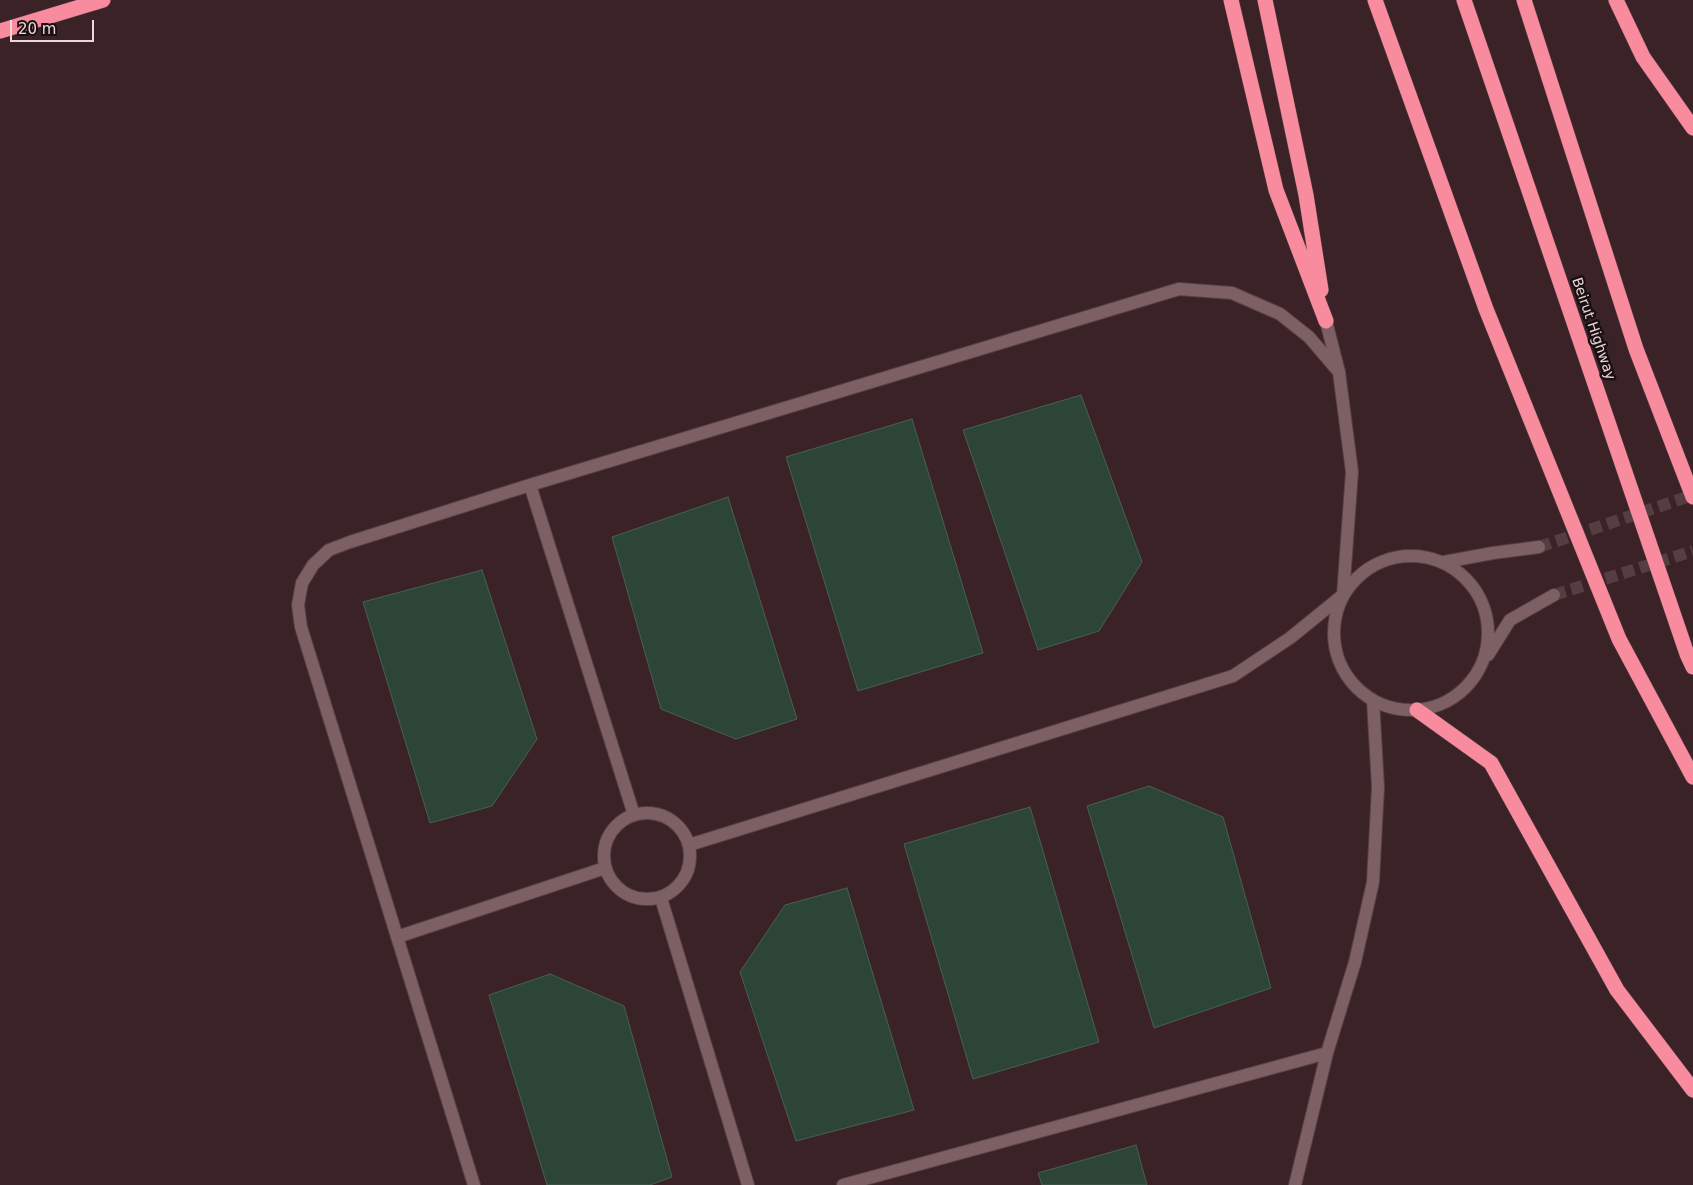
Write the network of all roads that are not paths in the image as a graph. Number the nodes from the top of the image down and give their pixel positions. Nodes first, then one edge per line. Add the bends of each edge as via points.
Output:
1 (103, 0) edge
2 (1231, 0) edge
3 (1265, 0) edge
4 (1375, 0) edge
5 (1464, 0) edge
6 (1524, 0) edge
7 (1616, 0) edge
8 (0, 31) edge
9 (1693, 128) edge
10 (1326, 321) junction
11 (1339, 372) junction
12 (530, 485) junction
13 (1693, 497) edge
14 (1539, 547) tunnel mouth
15 (1444, 562) junction
16 (1343, 595) junction
17 (1554, 595) tunnel mouth
18 (1693, 667) edge
19 (1474, 679) junction
20 (1373, 700) junction
21 (1417, 710) junction
22 (1693, 777) edge
23 (634, 815) junction
24 (689, 845) junction
25 (605, 868) junction
26 (661, 898) junction
27 (397, 936) junction
28 (1327, 1054) junction
29 (1693, 1090) edge
30 (474, 1185) edge
31 (748, 1185) edge
32 (843, 1185) edge
33 (1295, 1185) edge

1 - 8 highway
2 - 10 highway via 1276,190
3 - 10 highway via 1306,195
4 - 22 highway via 1486,309 1615,630
5 - 18 highway, Beirut Highway
6 - 13 highway via 1636,350
7 - 9 highway via 1643,57
10 - 11 street
11 - 12 street via 1309,337 1280,314 1232,293 1179,289
11 - 16 street via 1352,472
12 - 23 street
12 - 27 street via 329,550 313,565 302,583 298,605 301,627
14 - 15 street
15 - 16 street via 1422,556 1398,556 1376,563 1357,576
15 - 19 street via 1473,586 1487,613 1489,636 1484,659
16 - 20 street via 1334,618 1334,642 1340,665 1354,685
16 - 24 street via 1290,638 1233,676
17 - 19 street via 1510,620
19 - 21 street via 1439,705
20 - 21 street via 1394,708
20 - 28 street via 1378,787 1373,882 1355,962
21 - 29 highway via 1491,762 1617,990
23 - 24 street via 652,813 667,817 679,826
23 - 25 street via 614,828 607,840
24 - 26 street via 690,867 684,880
25 - 26 street via 620,891 647,900
25 - 27 street
26 - 31 street
27 - 30 street
28 - 32 street
28 - 33 street

